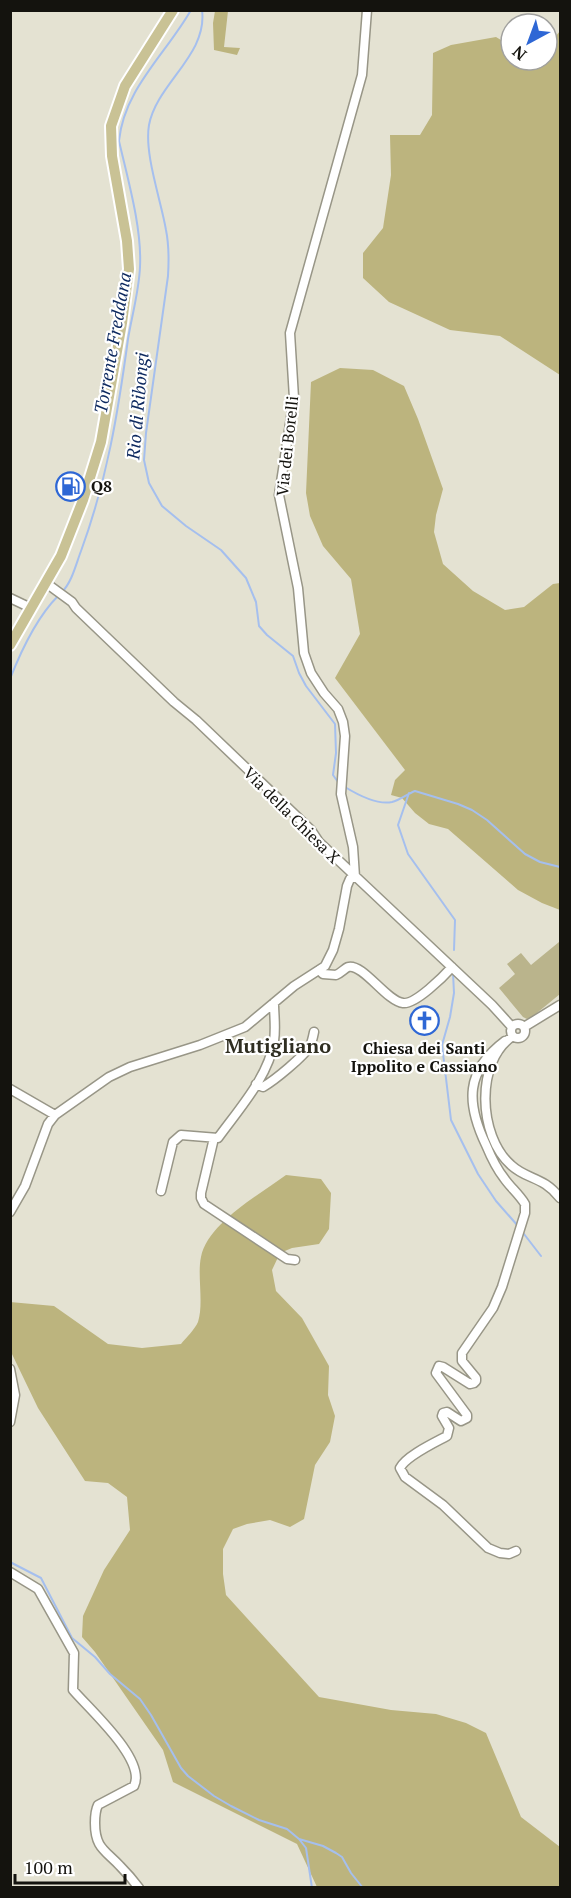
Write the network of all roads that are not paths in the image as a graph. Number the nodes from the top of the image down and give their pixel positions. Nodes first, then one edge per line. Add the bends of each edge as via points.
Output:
1 (173, 10) edge
2 (367, 10) edge
3 (49, 586) junction
4 (10, 598) edge
5 (31, 608) junction
6 (10, 645) edge
7 (355, 877) junction
8 (452, 967) junction
9 (319, 970) junction
10 (274, 1003) junction
11 (561, 1005) edge
12 (314, 1032) dead end
13 (510, 1035) junction
14 (256, 1084) junction
15 (10, 1089) edge
16 (55, 1115) junction
17 (213, 1138) junction
18 (161, 1191) dead end
19 (561, 1198) edge
20 (10, 1212) edge
21 (296, 1260) dead end
22 (10, 1369) edge
23 (10, 1422) edge
24 (516, 1551) dead end
25 (10, 1572) edge
26 (139, 1887) edge

1 - 3 main road via 124,86 111,126 112,156 129,255 122,323 95,464
2 - 7 street, Via dei Borelli via 362,75 290,333 294,398 279,495 298,588 304,653 311,673 343,722 341,790
3 - 5 main road
3 - 7 street, Via della Chiesa X via 72,602 311,830
4 - 5 street
5 - 6 main road
7 - 8 street, Via della Chiesa X
7 - 9 street via 347,886 333,950
8 - 9 street via 437,983 411,1002 403,1003 355,968 346,968 336,975
8 - 13 street, Via della Chiesa X via 492,1005
9 - 10 street
10 - 14 street via 274,1045
10 - 16 street via 235,1032 109,1077
11 - 13 street via 524,1027 521,1037
12 - 14 street via 305,1051 263,1087
13 - 19 street via 488,1076 484,1095 486,1122 512,1167 543,1181
13 - 24 street via 478,1070 471,1098 478,1128 496,1165 526,1208 502,1287 462,1353 462,1361 476,1381 470,1384 443,1366 436,1369 467,1418 461,1421 443,1413 449,1428 447,1436 400,1468 405,1477 443,1505 488,1548 509,1554
14 - 17 street via 218,1138
15 - 16 street
16 - 20 street
17 - 18 street via 181,1135 173,1142
17 - 21 street via 201,1193 204,1204 287,1259
22 - 23 street via 15,1395
25 - 26 street via 38,1589 74,1653 73,1690 100,1718 134,1765 134,1786 98,1805 95,1834 104,1852

